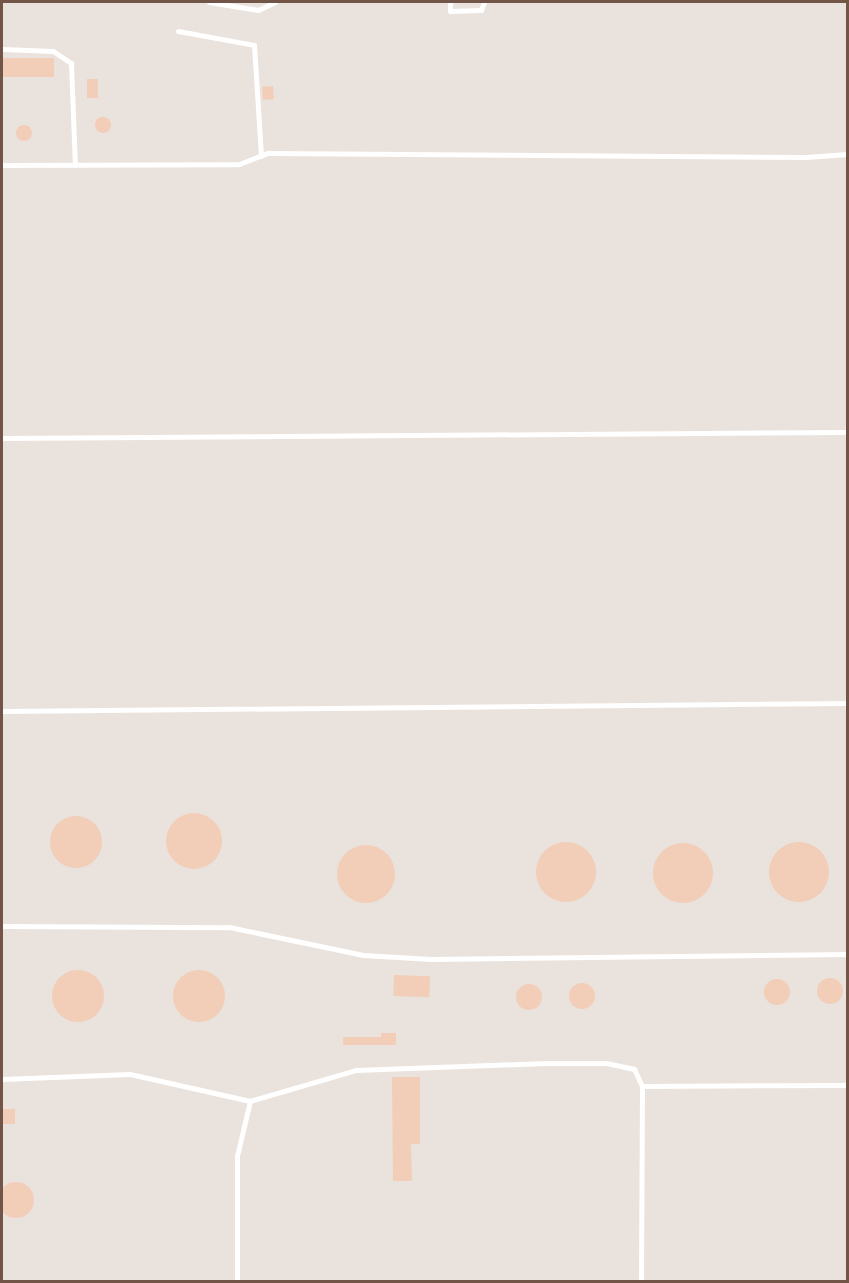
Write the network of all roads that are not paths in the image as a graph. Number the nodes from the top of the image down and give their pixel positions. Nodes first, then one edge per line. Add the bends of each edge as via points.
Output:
1 (209, 2) edge
2 (275, 2) edge
3 (450, 2) edge
4 (484, 2) edge
5 (178, 31) dead end
6 (2, 49) edge
7 (848, 154) edge
8 (261, 156) junction
9 (2, 165) edge
10 (75, 165) junction
11 (848, 432) edge
12 (2, 438) edge
13 (848, 703) edge
14 (2, 711) edge
15 (2, 926) edge
16 (848, 954) edge
17 (2, 1079) edge
18 (848, 1085) edge
19 (642, 1086) junction
20 (250, 1101) junction
21 (237, 1281) edge
22 (641, 1281) edge

1 - 2 lane via 258,10
3 - 4 lane via 450,11 481,10
5 - 8 lane via 254,45
6 - 10 lane via 53,51 71,63
7 - 8 lane
8 - 10 lane via 239,164
9 - 10 lane
11 - 12 lane
13 - 14 lane
15 - 16 lane via 229,927 363,955 431,959
17 - 20 lane via 130,1074
18 - 19 lane
19 - 20 lane via 634,1069 606,1063 457,1066 356,1070
19 - 22 lane
20 - 21 lane via 237,1156

